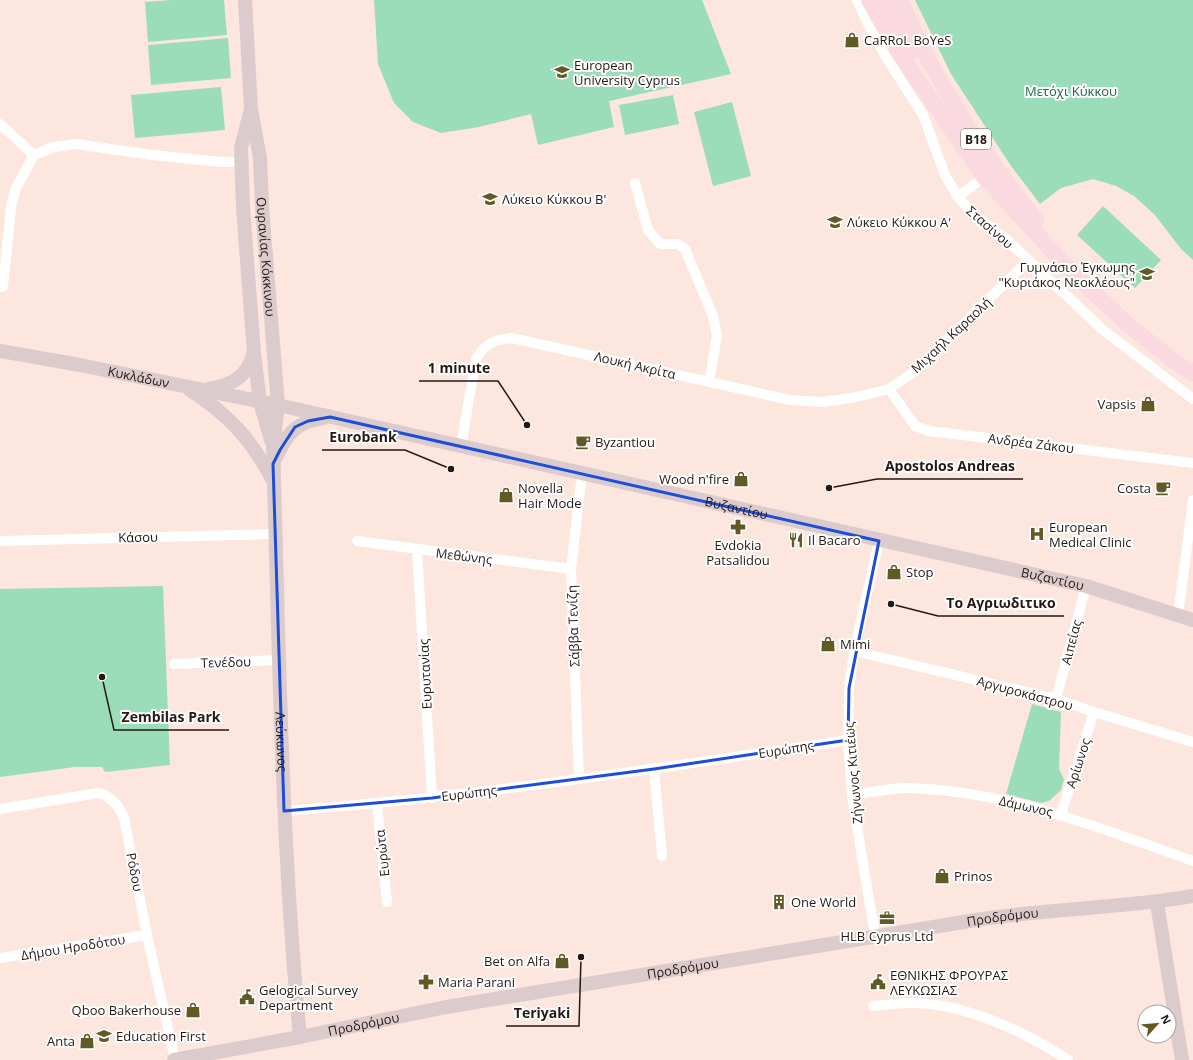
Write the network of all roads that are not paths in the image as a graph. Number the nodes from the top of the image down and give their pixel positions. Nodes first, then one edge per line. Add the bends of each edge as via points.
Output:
1 (246, 0) edge
2 (857, 0) edge
3 (869, 0) edge
4 (885, 0) edge
5 (900, 0) edge
6 (251, 109) junction
7 (939, 109) junction
8 (0, 124) edge
9 (34, 154) junction
10 (241, 162) junction
11 (984, 177) junction
12 (635, 183) dead end
13 (958, 197) junction
14 (1028, 261) junction
15 (3, 287) dead end
16 (0, 351) edge
17 (254, 353) junction
18 (1193, 366) edge
19 (1193, 373) edge
20 (709, 382) junction
21 (180, 385) junction
22 (889, 389) junction
23 (203, 390) junction
24 (1193, 400) edge
25 (260, 402) junction
26 (278, 405) junction
27 (330, 417) junction
28 (272, 445) junction
29 (461, 446) junction
30 (1193, 463) edge
31 (273, 464) junction
32 (582, 474) junction
33 (274, 483) junction
34 (1193, 500) edge
35 (276, 534) junction
36 (879, 540) junction
37 (0, 541) edge
38 (357, 541) dead end
39 (417, 550) junction
40 (571, 569) junction
41 (1086, 586) junction
42 (1178, 615) junction
43 (1193, 620) edge
44 (854, 652) junction
45 (278, 660) junction
46 (174, 664) dead end
47 (1056, 699) junction
48 (1094, 712) junction
49 (848, 740) junction
50 (1193, 742) edge
51 (654, 769) junction
52 (579, 779) junction
53 (852, 795) junction
54 (432, 798) junction
55 (377, 804) junction
56 (0, 809) edge
57 (284, 811) junction
58 (1061, 814) junction
59 (662, 856) dead end
60 (1193, 861) edge
61 (1193, 896) edge
62 (387, 902) dead end
63 (1157, 903) junction
64 (147, 935) junction
65 (875, 936) junction
66 (0, 958) edge
67 (873, 1006) dead end
68 (300, 1037) junction
69 (174, 1060) edge
70 (1068, 1060) edge
71 (1182, 1060) edge

1 - 6 main road, Ουρανίας Κόκκινου
2 - 13 street, Στασίνου via 885,55 923,115 941,167
3 - 7 main road, B18 via 896,48
4 - 7 main road, B18
5 - 18 main road, B18 via 943,86 1014,193 1073,265 1123,312
6 - 10 main road, Ουρανίας Κόκκινου via 243,136
6 - 26 main road, Ουρανίας Κόκκινου via 260,158
7 - 11 main road, B18
8 - 9 street
9 - 10 street via 54,147 76,144 152,155
9 - 15 street via 16,188 11,207
10 - 17 main road, Ουρανίας Κόκκινου
11 - 13 street
11 - 19 main road, B18 via 1069,269 1127,324
12 - 20 street via 648,230 660,244 678,244 685,250 713,316 717,336
13 - 14 street, Στασίνου via 972,213 1006,239
14 - 22 street, Μιχαήλ Καραολή via 915,371
14 - 24 street, Στασίνου via 1102,329
16 - 21 main road, Κυκλάδων
17 - 23 main road via 248,369 241,376 224,385
17 - 25 main road, Ουρανίας Κόκκινου
20 - 22 street, Λουκή Ακρίτα via 790,400 823,402
20 - 29 street, Λουκή Ακρίτα via 512,338 501,338 490,342 476,359
21 - 23 main road, Κυκλάδων
21 - 33 main road via 209,403 238,428
22 - 30 street, Ανδρέα Ζάκου via 915,426 929,431
23 - 25 main road, Κυκλάδων
25 - 26 main road, Κυκλάδων
25 - 28 main road, Λεύκωνος
26 - 27 main road, Βυζαντίου
26 - 28 main road, Λεύκωνος
27 - 29 main road, Βυζαντίου
27 - 31 main road via 308,421 296,427 286,437
28 - 31 main road, Λεύκωνος
29 - 32 main road, Βυζαντίου
31 - 33 main road, Λεύκωνος
32 - 36 main road, Βυζαντίου
32 - 40 street, Σάββα Τενίζη
33 - 35 main road, Λεύκωνος
34 - 42 street
35 - 37 street, Κάσου
35 - 45 main road, Λεύκωνος
36 - 41 main road, Βυζαντίου
36 - 44 street, Ζήνωνος Κιτιέως
38 - 39 street, Μεθώνης
39 - 40 street, Μεθώνης
39 - 54 street, Ευρυτανίας
40 - 52 street, Σάββα Τενίζη
41 - 42 main road, Βυζαντίου
41 - 47 street, Αιπείας
42 - 43 main road, Βυζαντίου
44 - 47 street, Αργυροκάστρου
44 - 49 street, Ζήνωνος Κιτιέως via 849,688
45 - 46 street, Τενέδου
45 - 57 main road, Λεύκωνος
47 - 48 street, Αργυροκάστρου
48 - 50 street, Αργυροκάστρου
48 - 58 street, Αρίωνος
49 - 51 street, Ευρώπης
49 - 53 street, Ζήνωνος Κιτιέως
51 - 52 street, Ευρώπης
51 - 59 street
52 - 54 street, Ευρώπης
53 - 58 street, Δάμωνος via 905,788 962,792
53 - 65 street, Ζήνωνος Κιτιέως
54 - 55 street, Ευρώπης
55 - 57 street, Ευρώπης
55 - 62 street, Ευρώτα
56 - 64 street, Ρόδου via 89,793 105,794 114,801 124,818
57 - 68 main road, Λεύκωνος via 290,929
58 - 60 street, Δάμωνος
61 - 63 main road, Προδρόμου
63 - 65 main road, Προδρόμου via 1019,913
63 - 71 main road
64 - 66 street, Δήμου Ηροδότου
64 - 69 street, Ρόδου
65 - 68 main road, Προδρόμου via 446,1007
67 - 70 street via 913,1003 952,1008 990,1020
68 - 69 main road, Προδρόμου

